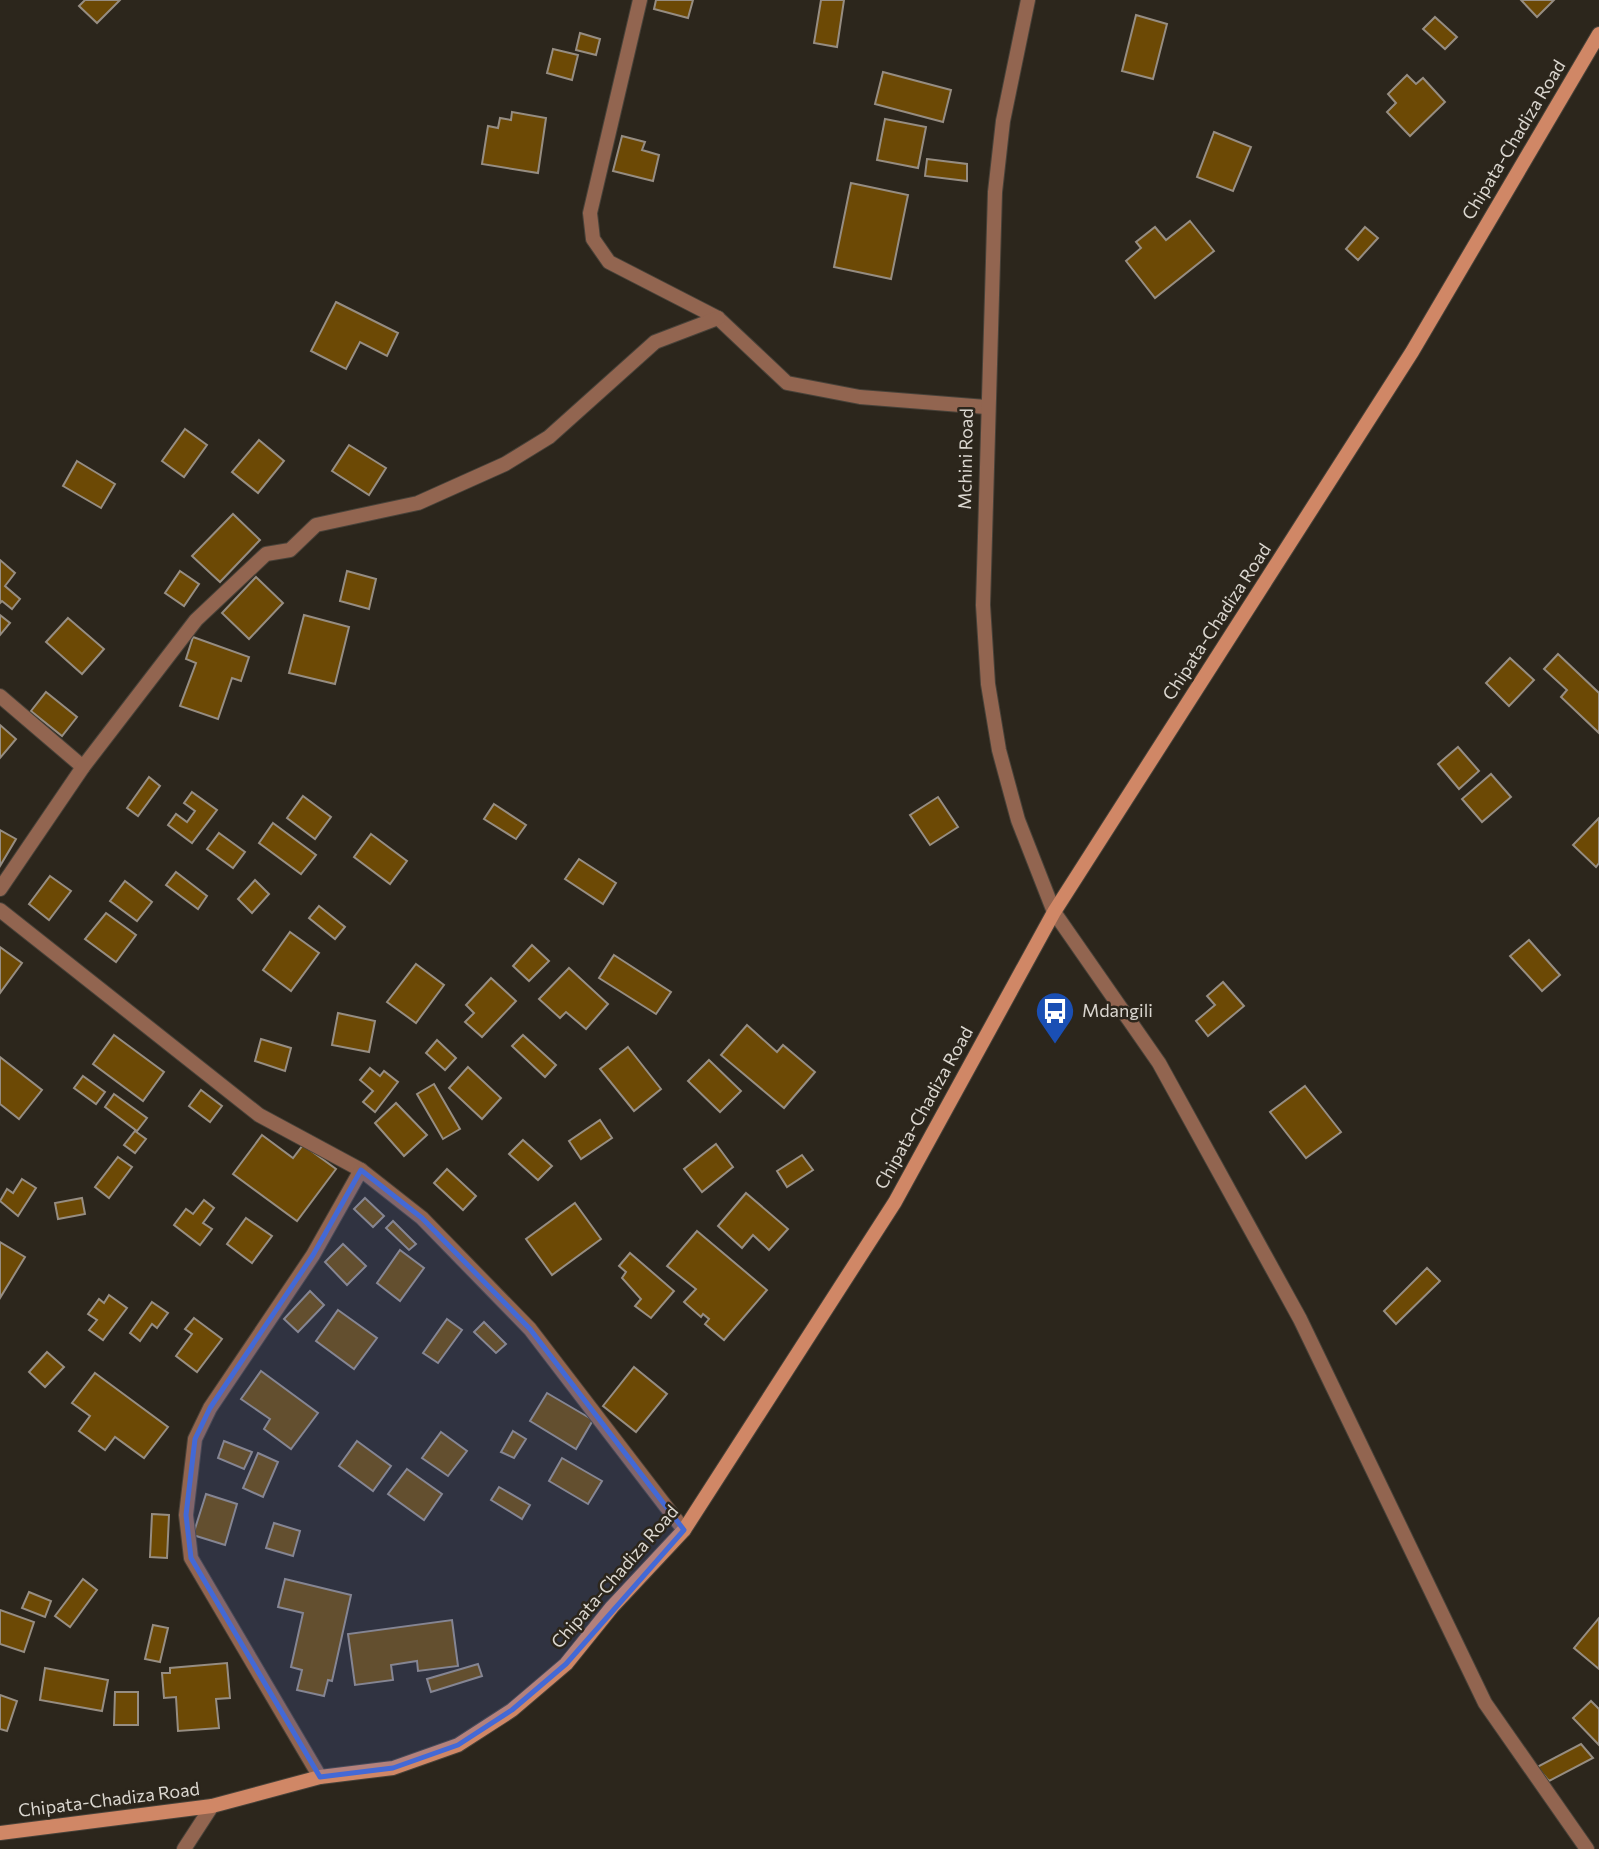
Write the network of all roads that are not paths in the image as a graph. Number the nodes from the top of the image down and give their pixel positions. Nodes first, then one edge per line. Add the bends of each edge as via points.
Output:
1 (640, 0) edge
2 (1028, 0) edge
3 (1599, 34) edge
4 (718, 318) junction
5 (986, 407) junction
6 (0, 696) edge
7 (83, 767) junction
8 (0, 889) edge
9 (0, 910) edge
10 (1054, 912) junction
11 (361, 1170) junction
12 (684, 1530) junction
13 (320, 1777) junction
14 (212, 1806) junction
15 (0, 1833) edge
16 (184, 1849) edge
17 (1587, 1849) edge

1 - 4 street via 590,214 593,239 609,262
2 - 5 street, Mchini Road via 1003,121 995,192
3 - 10 main road, Chipata-Chadiza Road via 1412,352
4 - 5 street via 787,383 860,397
4 - 7 street via 655,342 549,437 505,464 418,503 316,525 290,550 265,554 196,620
5 - 10 street, Mchini Road via 983,605 988,684 1018,820
6 - 7 street
7 - 8 street
9 - 11 street via 259,1115
10 - 12 main road, Chipata-Chadiza Road via 895,1202
10 - 17 street, Mchini Road via 1159,1063 1300,1319 1485,1703
11 - 12 street via 422,1218 530,1329
11 - 13 street via 313,1255 210,1408 195,1439 186,1515 191,1558
12 - 13 main road, Chipata-Chadiza Road via 566,1664 512,1710 458,1745 393,1768
13 - 14 main road, Chipata-Chadiza Road
14 - 15 main road, Chipata-Chadiza Road
14 - 16 street

